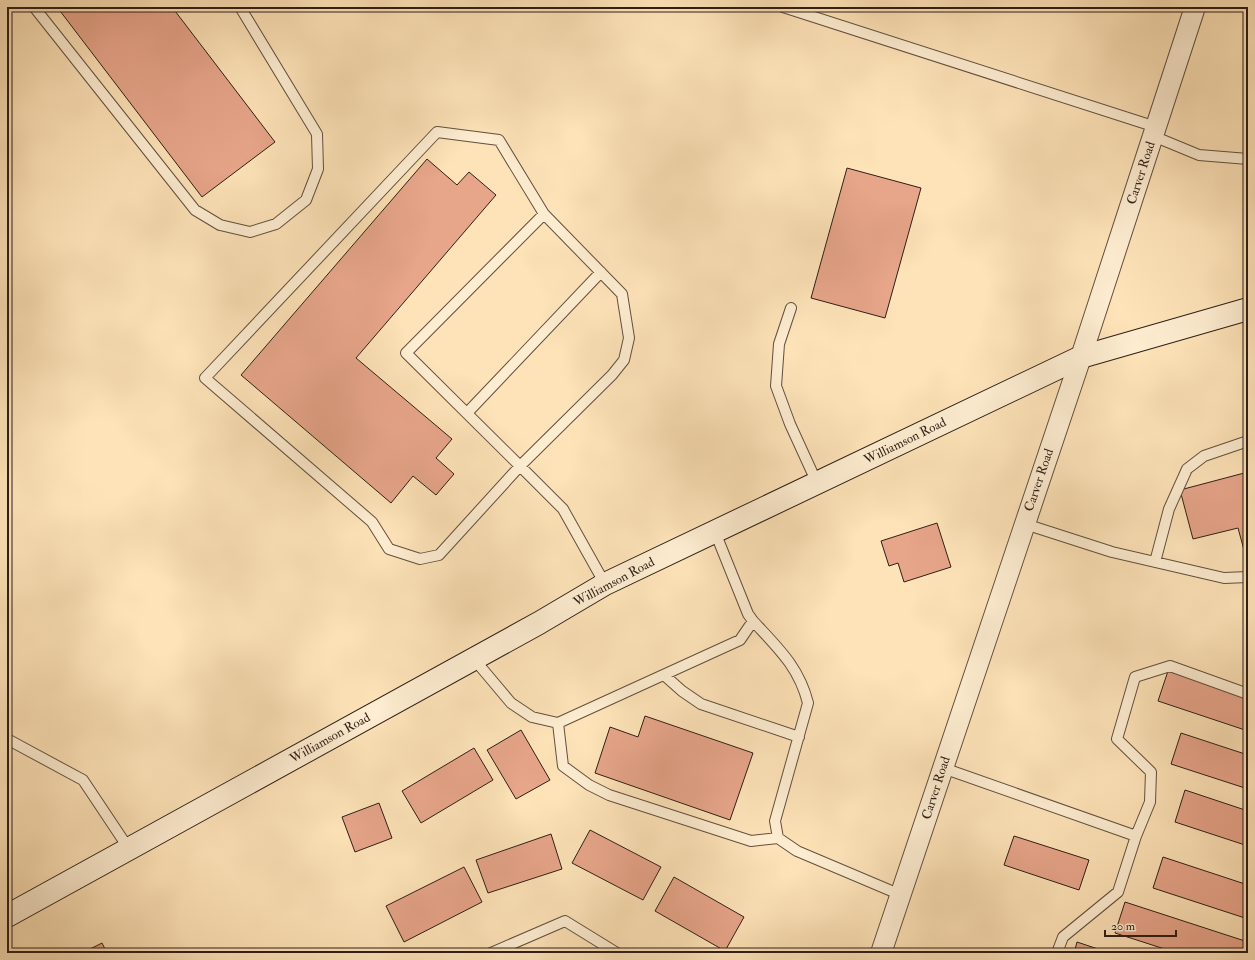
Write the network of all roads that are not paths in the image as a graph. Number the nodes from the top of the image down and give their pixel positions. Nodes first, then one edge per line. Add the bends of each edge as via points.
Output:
1 (34, 7) edge
2 (240, 7) edge
3 (783, 7) edge
4 (1195, 7) edge
5 (1155, 131) junction
6 (1248, 159) edge
7 (544, 214) junction
8 (601, 272) junction
9 (791, 308) dead end
10 (1248, 309) edge
11 (1081, 357) junction
12 (467, 413) junction
13 (1248, 441) edge
14 (520, 466) junction
15 (817, 483) junction
16 (1025, 524) junction
17 (715, 532) junction
18 (1155, 562) junction
19 (1248, 577) edge
20 (606, 584) junction
21 (753, 621) junction
22 (474, 658) junction
23 (664, 675) junction
24 (1248, 694) edge
25 (558, 723) junction
26 (799, 737) junction
27 (7, 739) edge
28 (943, 768) junction
29 (1136, 836) junction
30 (778, 838) junction
31 (129, 849) junction
32 (901, 895) junction
33 (7, 916) edge
34 (491, 953) edge
35 (617, 953) edge
36 (881, 953) edge
37 (1057, 953) edge

1 - 2 lane via 195,210 220,225 250,232 276,224 306,200 318,169 317,134
3 - 5 lane
4 - 5 street, Carver Road
5 - 6 lane via 1199,155
5 - 11 street, Carver Road
7 - 8 lane
7 - 12 lane via 406,353
7 - 14 lane via 499,140 437,132 205,378 372,522 389,549 420,559 439,556
8 - 12 lane
8 - 14 lane via 622,294 629,338 624,360
9 - 15 lane via 780,344 776,386
10 - 11 main road, Williamson Road
11 - 15 main road, Williamson Road
11 - 16 street, Carver Road
12 - 14 lane
13 - 18 lane via 1204,456 1187,469 1169,509
14 - 20 lane via 563,509
15 - 17 main road, Williamson Road
16 - 18 lane via 1112,552
16 - 28 street, Carver Road
17 - 20 main road, Williamson Road
17 - 21 lane
18 - 19 lane via 1224,578
20 - 22 main road, Williamson Road
21 - 23 lane via 740,640
21 - 26 lane via 789,660 804,685 808,702
22 - 25 lane via 511,703 532,717
22 - 31 main road, Williamson Road
23 - 25 lane
23 - 26 lane via 701,704
24 - 29 lane via 1170,666 1135,677 1117,739 1151,772 1150,802
25 - 30 lane via 563,766 589,785 609,795 751,841
26 - 30 lane via 775,821
27 - 31 lane via 84,780
28 - 29 lane
28 - 32 street, Carver Road
29 - 37 lane via 1118,892 1063,937
30 - 32 lane via 797,851
31 - 33 main road, Williamson Road
32 - 36 street, Carver Road
34 - 35 lane via 565,921

